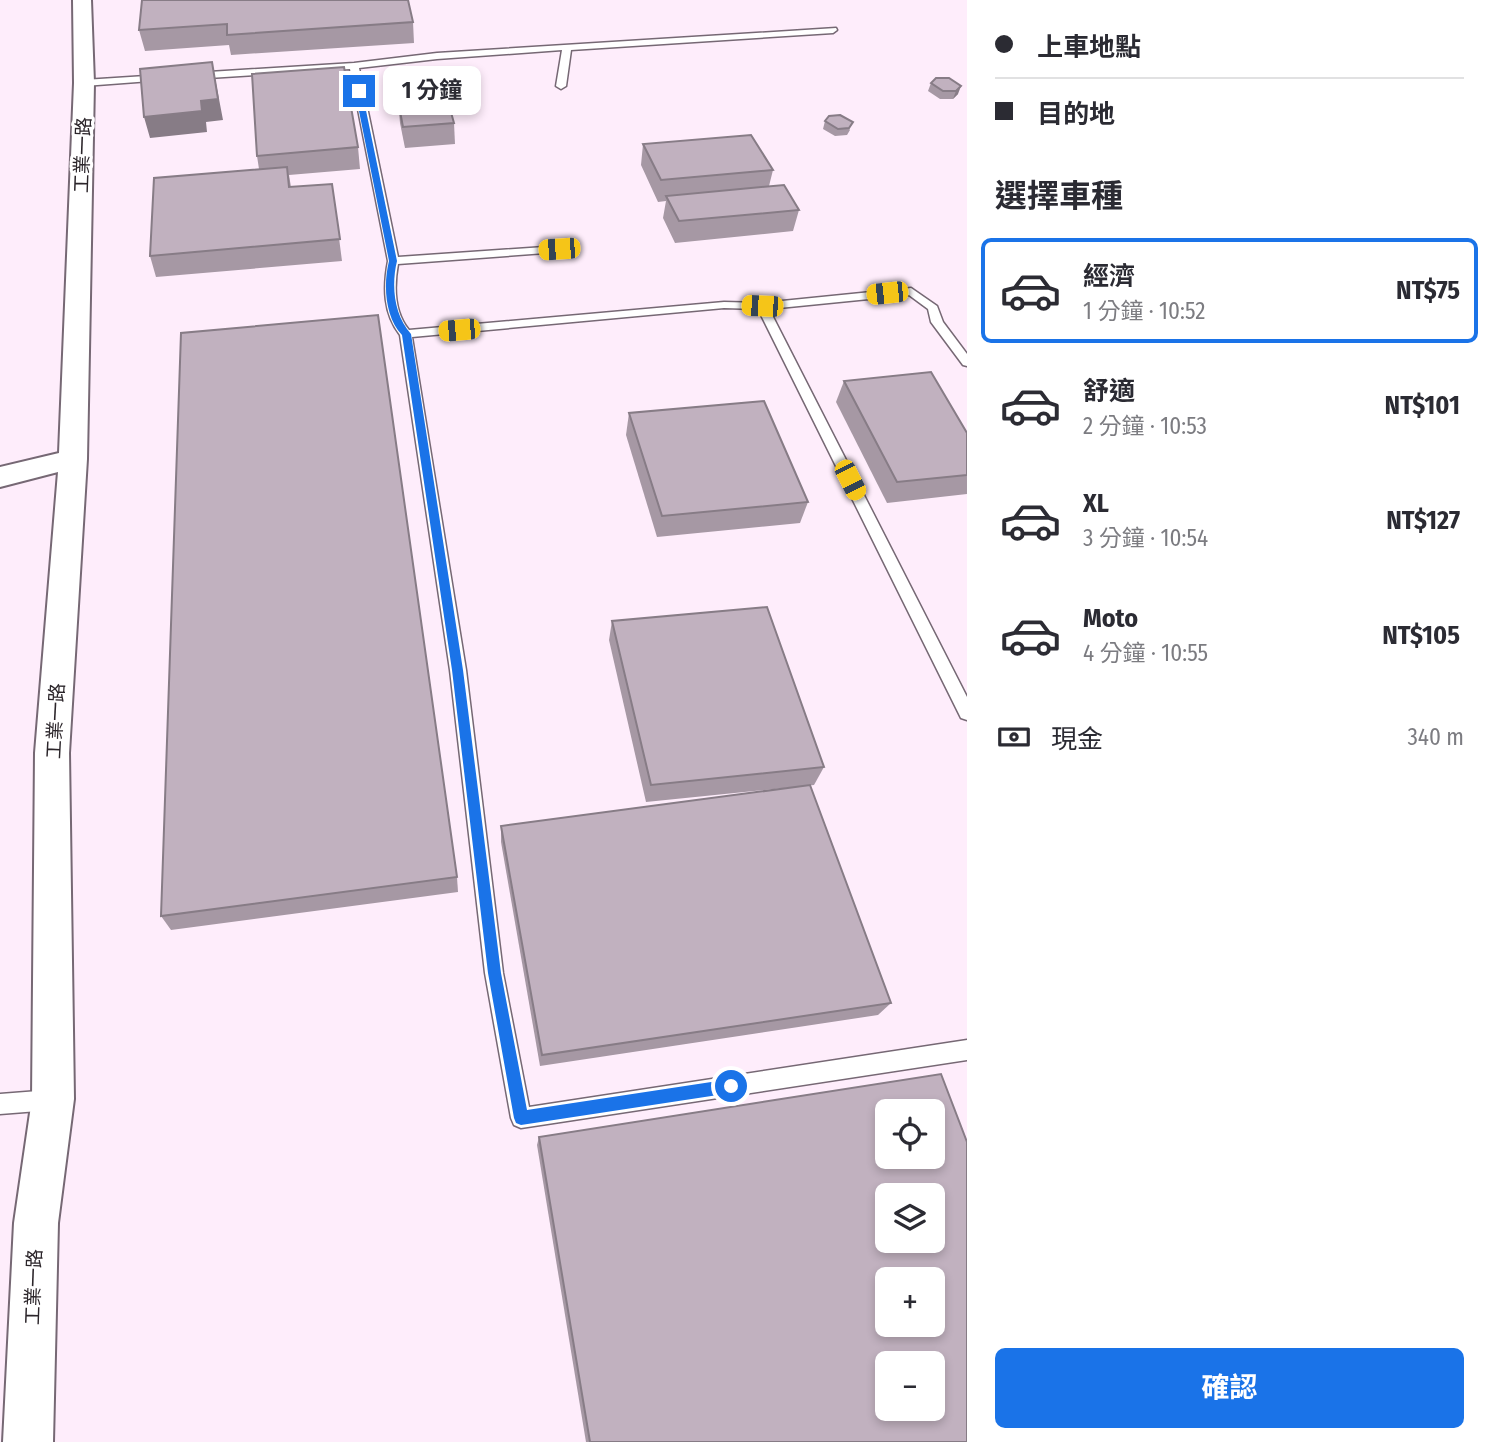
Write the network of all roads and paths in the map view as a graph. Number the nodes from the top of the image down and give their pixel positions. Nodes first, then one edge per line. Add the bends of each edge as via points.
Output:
1 (82, 0) edge
2 (833, 30) dead end
3 (567, 49) junction
4 (354, 66) junction
5 (84, 83) junction
6 (561, 86) dead end
7 (559, 249) dead end
8 (393, 261) junction
9 (762, 306) junction
10 (406, 334) junction
11 (967, 362) edge
12 (73, 459) junction
13 (0, 477) edge
14 (967, 713) edge
15 (967, 1050) edge
16 (53, 1100) junction
17 (0, 1104) edge
18 (28, 1442) edge

1 - 5 street, 工業一路
2 - 3 lane
3 - 4 lane
3 - 6 lane
4 - 5 lane
4 - 8 lane
5 - 12 street, 工業一路
7 - 8 lane
8 - 10 lane via 389,278 396,324
9 - 10 lane via 724,305
9 - 11 lane via 911,291 933,307 937,322
9 - 14 lane
10 - 15 lane via 458,670 494,973 521,1118
12 - 13 street
12 - 16 street, 工業一路 via 52,753
16 - 17 lane
16 - 18 street, 工業一路 via 36,1223

